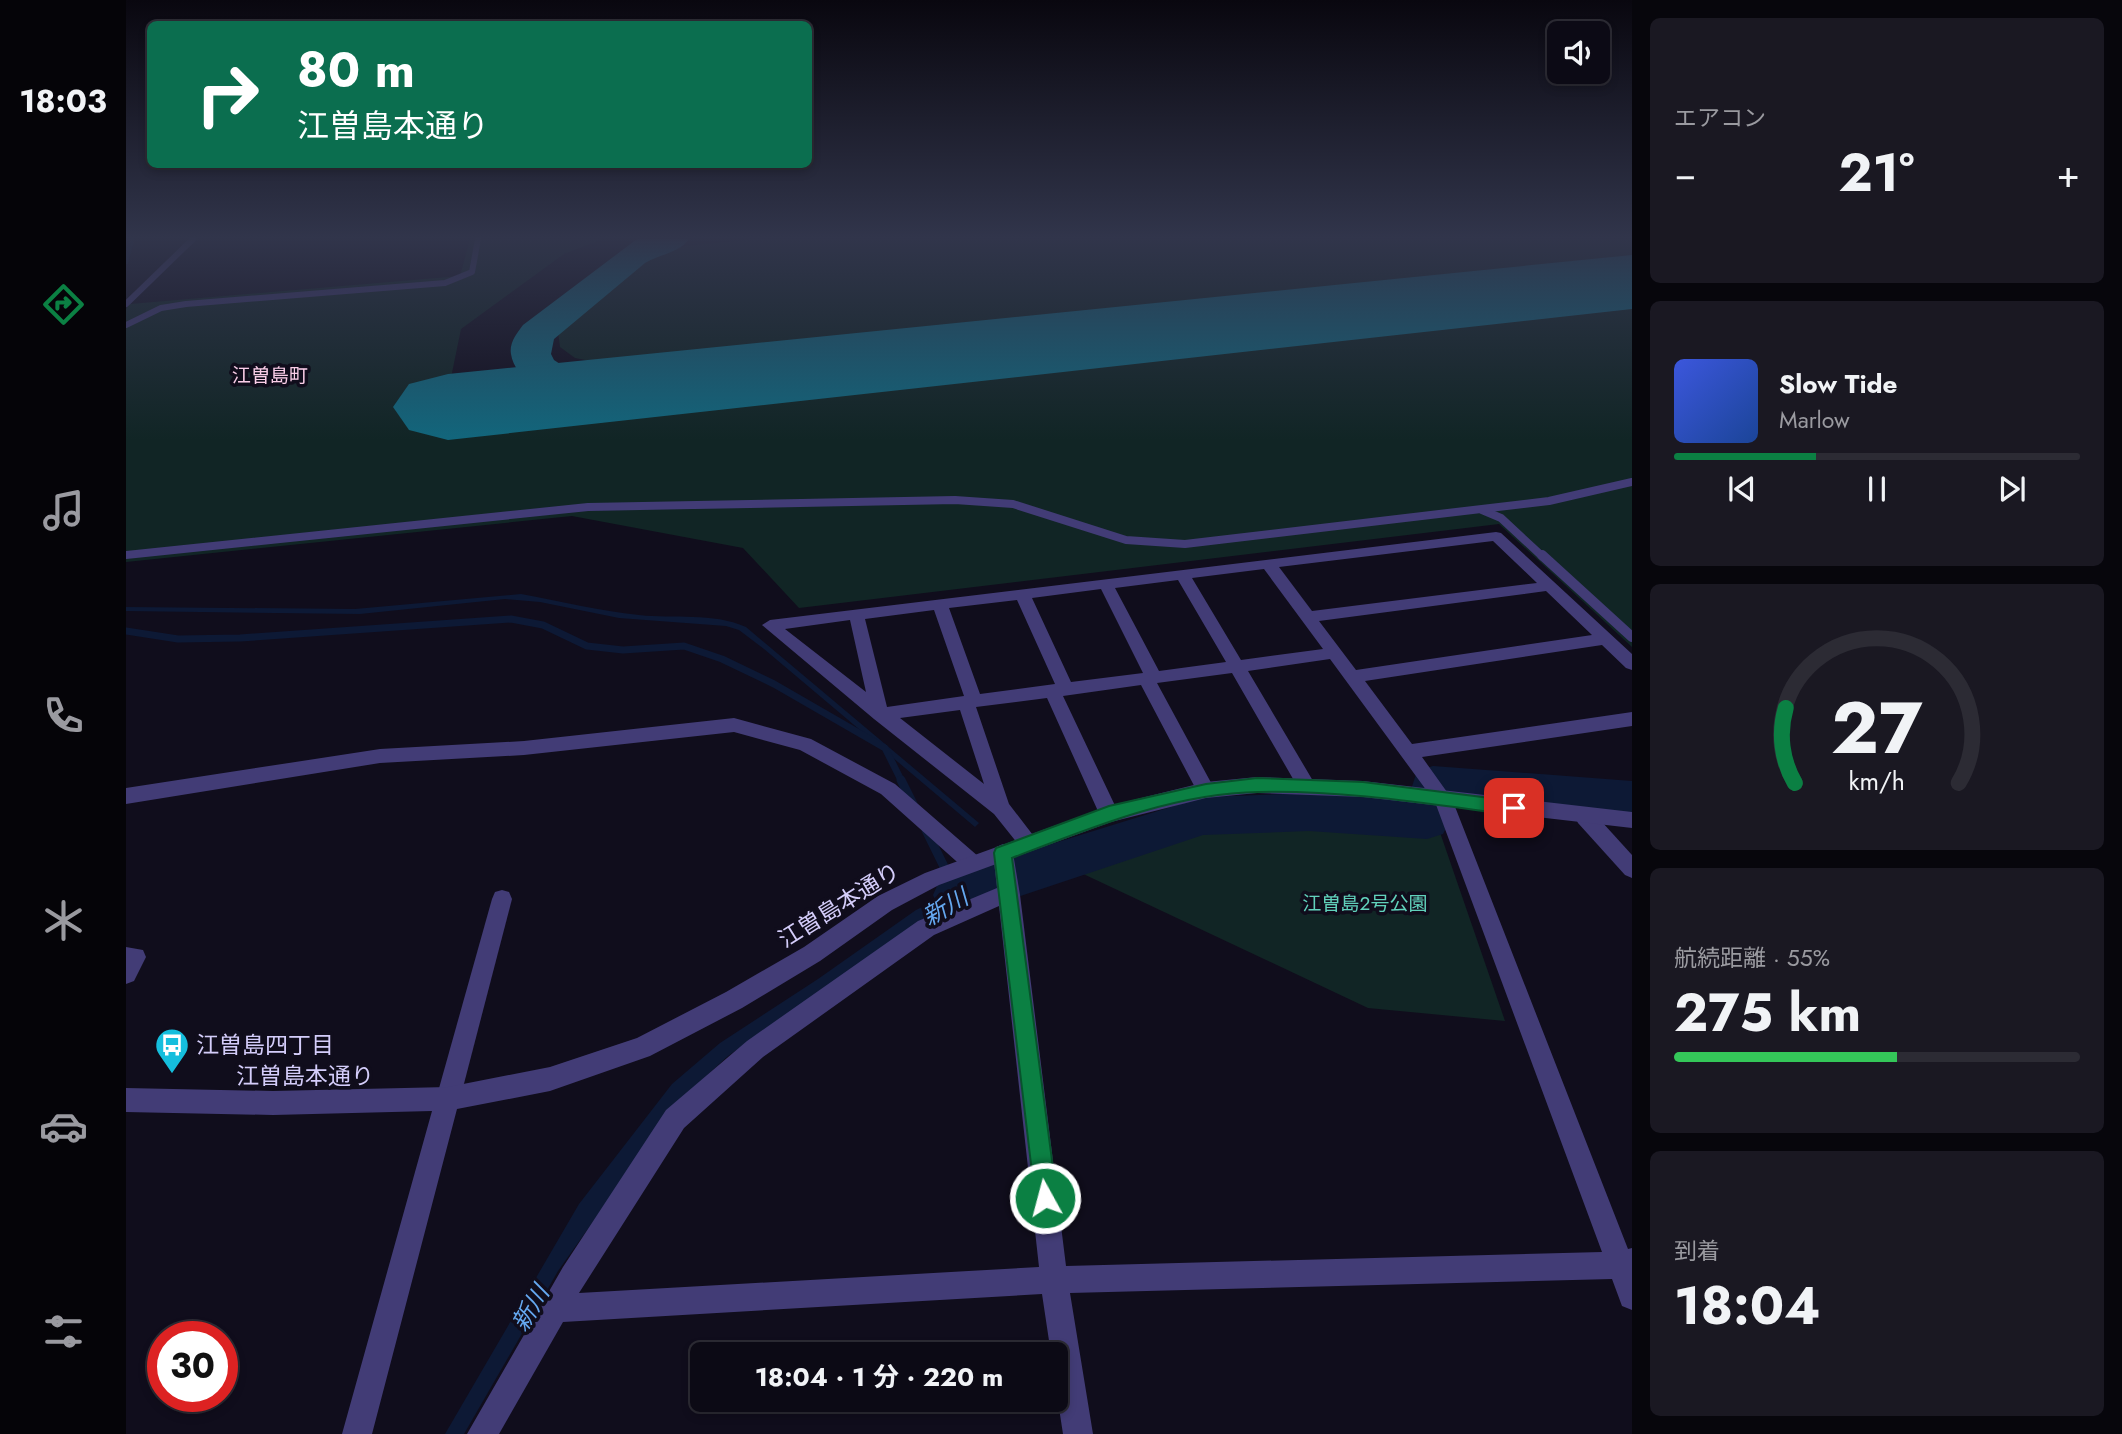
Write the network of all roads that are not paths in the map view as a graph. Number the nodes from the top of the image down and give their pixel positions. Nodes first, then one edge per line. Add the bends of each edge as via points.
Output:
1 (174, 306) edge
2 (126, 325) edge
3 (1632, 482) edge
4 (1480, 509) junction
5 (126, 555) edge
6 (1269, 565) junction
7 (1183, 575) junction
8 (1106, 585) junction
9 (1549, 586) junction
10 (1023, 595) junction
11 (940, 606) junction
12 (857, 616) junction
13 (1308, 617) junction
14 (1632, 637) edge
15 (1605, 639) junction
16 (1335, 653) junction
17 (1632, 664) edge
18 (1239, 666) junction
19 (1352, 677) junction
20 (1150, 678) junction
21 (1059, 690) junction
22 (970, 702) junction
23 (880, 714) junction
24 (1632, 719) edge
25 (1408, 752) junction
26 (1307, 786) junction
27 (1206, 790) junction
28 (126, 796) edge
29 (1443, 799) junction
30 (1001, 808) junction
31 (1109, 814) junction
32 (1585, 817) junction
33 (1632, 820) edge
34 (1029, 843) junction
35 (1003, 853) junction
36 (972, 863) junction
37 (1632, 869) edge
38 (1010, 895) junction
39 (502, 899) dead end
40 (126, 957) edge
41 (126, 974) edge
42 (448, 1099) junction
43 (126, 1100) edge
44 (1626, 1263) edge
45 (1054, 1280) junction
46 (1632, 1296) edge
47 (556, 1308) junction
48 (357, 1434) edge
49 (482, 1434) edge
50 (1078, 1434) edge

1 - 2 lane
3 - 4 lane via 1549,501
4 - 5 lane via 1185,544 1126,540 1013,504 955,500 588,507
4 - 14 lane via 1501,518
6 - 7 street
6 - 9 street via 1496,536
6 - 13 street
7 - 8 street
7 - 18 street
8 - 10 street
8 - 20 street
9 - 13 street
9 - 15 street
10 - 11 street
10 - 21 street
11 - 12 street
11 - 22 street
12 - 23 street
12 - 23 street via 770,625
13 - 16 street
15 - 17 street
15 - 19 street
16 - 18 street
16 - 19 street
18 - 20 street
18 - 26 street
19 - 25 street
20 - 21 street
20 - 27 street
21 - 22 street
21 - 31 street
22 - 23 street
22 - 30 street
23 - 30 street
24 - 25 street
25 - 29 street
26 - 27 street, 江曽島本通り
26 - 29 street, 江曽島本通り
27 - 31 street, 江曽島本通り
28 - 36 street via 380,756 524,748 734,725 805,744 888,789
29 - 32 street, 江曽島本通り
29 - 44 street
30 - 34 street
31 - 34 street, 江曽島本通り
32 - 33 street, 江曽島本通り
32 - 37 street
34 - 35 street, 江曽島本通り
35 - 36 street, 江曽島本通り
35 - 38 street
36 - 42 street, 江曽島本通り via 885,903 812,954 642,1048 550,1079
38 - 45 street
38 - 47 street via 989,899 926,928 755,1049 675,1119
39 - 42 street
40 - 41 street via 135,957
42 - 43 street, 江曽島本通り
42 - 48 street
44 - 45 street
44 - 46 street
45 - 47 street
45 - 50 street
47 - 49 street

